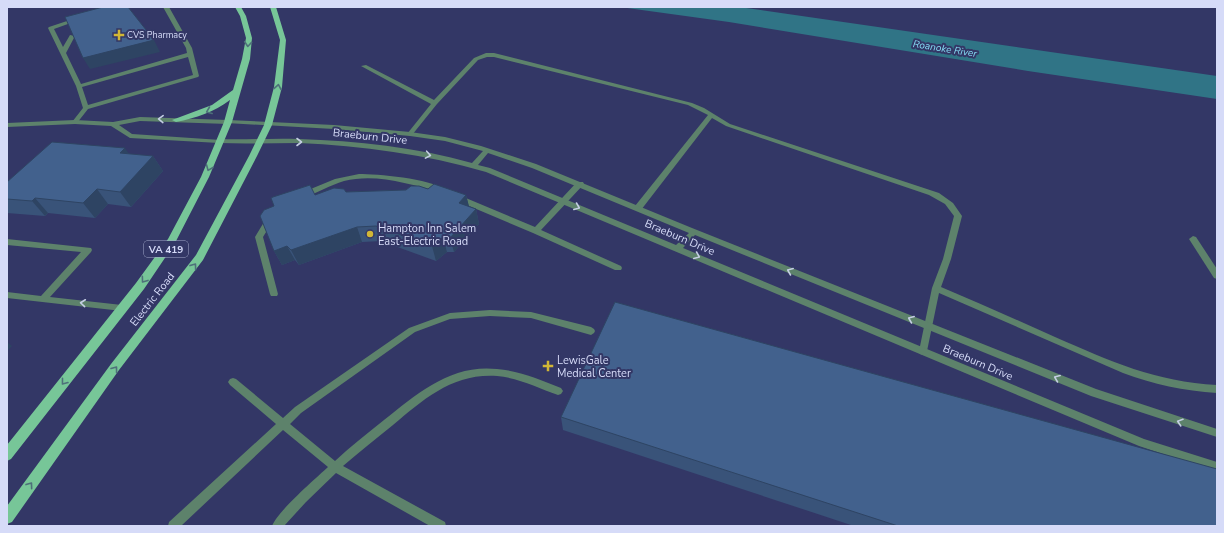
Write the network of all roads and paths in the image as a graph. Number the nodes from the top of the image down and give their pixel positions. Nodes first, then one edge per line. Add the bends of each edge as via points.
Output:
1 (166, 7) edge
2 (238, 7) edge
3 (273, 7) edge
4 (84, 17) edge
5 (64, 23) junction
6 (63, 53) junction
7 (191, 54) junction
8 (364, 66) dead end
9 (79, 86) junction
10 (237, 91) junction
11 (435, 103) junction
12 (86, 108) junction
13 (711, 115) junction
14 (176, 120) junction
15 (75, 122) junction
16 (228, 122) junction
17 (113, 124) junction
18 (7, 125) edge
19 (268, 125) junction
20 (410, 134) junction
21 (219, 141) junction
22 (260, 142) junction
23 (487, 150) junction
24 (473, 166) junction
25 (580, 184) junction
26 (294, 200) edge
27 (563, 201) junction
28 (638, 208) junction
29 (274, 211) edge
30 (536, 231) junction
31 (694, 232) junction
32 (1193, 239) dead end
33 (7, 242) edge
34 (678, 248) junction
35 (618, 268) dead end
36 (1217, 276) edge
37 (936, 288) junction
38 (274, 294) dead end
39 (7, 295) edge
40 (44, 299) junction
41 (122, 308) junction
42 (928, 326) junction
43 (591, 331) dead end
44 (923, 351) junction
45 (233, 382) dead end
46 (1217, 389) edge
47 (558, 391) dead end
48 (282, 424) junction
49 (1217, 433) edge
50 (7, 455) edge
51 (335, 467) junction
52 (1217, 467) edge
53 (7, 517) edge
54 (173, 526) edge
55 (277, 526) edge
56 (440, 526) edge

1 - 7 street
2 -> 10 main road, Electric Road / VA 419 via 248,38 246,59
19 -> 3 main road, Electric Road / VA 419 via 278,87 283,40
4 - 5 street
5 - 6 street via 71,34
5 - 6 street via 51,28
6 - 9 street
7 - 9 street
7 - 12 street via 196,76
8 - 11 street
9 - 12 street
10 -> 14 main road via 218,107 196,116
10 - 16 main road, Electric Road / VA 419
11 - 13 street via 476,59 494,55 690,104
11 - 20 street
12 - 15 street
13 - 28 street
13 - 37 street via 728,125 943,198 954,208 958,216 947,259
14 - 16 street, Braeburn Drive
14 -> 17 street, Braeburn Drive via 140,119
15 - 17 street, Braeburn Drive
15 - 18 street, Braeburn Drive
16 - 19 street, Braeburn Drive
16 - 21 main road, Electric Road / VA 419
17 - 21 street, Braeburn Drive via 130,136
19 - 20 street, Braeburn Drive via 334,127
19 - 22 main road, Electric Road / VA 419
20 - 23 street, Braeburn Drive via 446,139
21 - 22 street, Braeburn Drive
21 -> 41 main road, Electric Road / VA 419 via 205,176 172,242
22 -> 24 street, Braeburn Drive via 310,142 398,149
53 -> 22 main road, Electric Road / VA 419 via 115,368 200,257
23 - 24 street
23 - 25 street, Braeburn Drive
24 - 27 street, Braeburn Drive
25 - 27 street
25 - 28 street, Braeburn Drive
26 - 30 street via 347,178 386,177 424,184
27 - 30 street
27 -> 34 street, Braeburn Drive
28 - 31 street, Braeburn Drive
29 - 38 street via 259,237
30 - 35 street
31 - 34 street
42 -> 31 street, Braeburn Drive
32 - 36 street
33 - 40 street via 88,250
34 -> 44 street, Braeburn Drive
37 - 42 street
37 - 46 street via 1135,374 1171,384
39 - 40 street
41 -> 40 street
41 -> 50 main road, Electric Road / VA 419
42 - 44 street
49 -> 42 street, Braeburn Drive via 1094,394
43 - 48 street via 531,314 490,313 450,316 412,330
44 - 52 street, Braeburn Drive via 1143,443
45 - 48 street
47 - 51 street via 511,374 469,374 446,381 425,393
48 - 51 street
48 - 54 street
51 - 55 street
51 - 56 street

